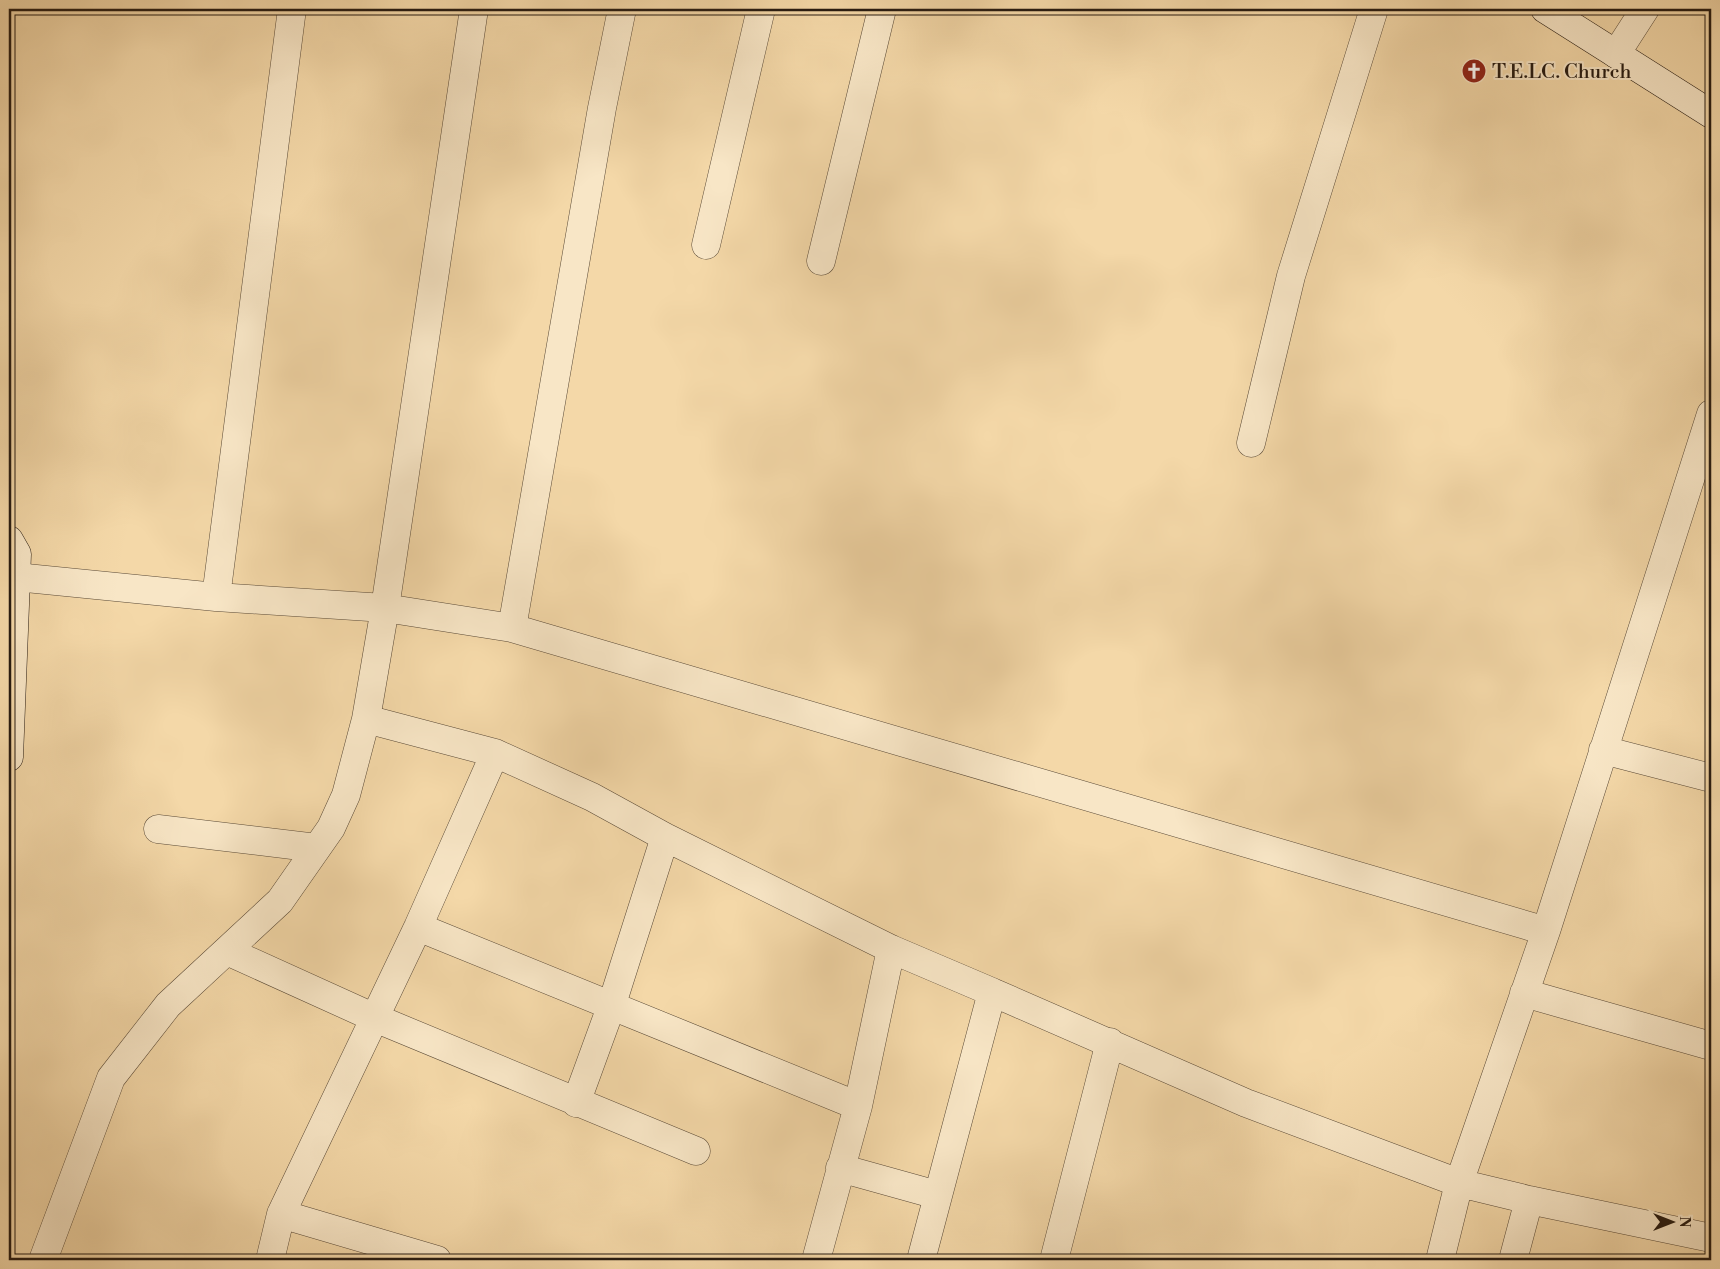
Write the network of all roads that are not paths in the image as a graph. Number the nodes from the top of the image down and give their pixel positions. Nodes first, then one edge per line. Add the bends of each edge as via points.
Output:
1 (292, 9) edge
2 (474, 9) edge
3 (622, 9) edge
4 (761, 9) edge
5 (882, 9) edge
6 (1374, 9) edge
7 (1545, 9) edge
8 (1645, 9) edge
9 (1616, 54) junction
10 (1711, 114) edge
11 (706, 245) dead end
12 (821, 261) dead end
13 (1711, 414) edge
14 (1251, 443) dead end
15 (9, 540) edge
16 (16, 577) junction
17 (216, 597) junction
18 (385, 608) junction
19 (512, 628) junction
20 (10, 702) edge
21 (366, 719) junction
22 (1604, 750) junction
23 (494, 753) junction
24 (9, 757) edge
25 (1711, 778) edge
26 (158, 829) dead end
27 (665, 837) junction
28 (317, 848) junction
29 (418, 927) junction
30 (1546, 931) junction
31 (891, 950) junction
32 (227, 951) junction
33 (992, 992) junction
34 (1524, 993) junction
35 (611, 1007) junction
36 (375, 1018) junction
37 (1110, 1042) junction
38 (1711, 1046) edge
39 (576, 1103) junction
40 (858, 1106) junction
41 (696, 1151) dead end
42 (840, 1168) junction
43 (1459, 1183) junction
44 (937, 1195) junction
45 (1529, 1200) junction
46 (281, 1214) junction
47 (1711, 1238) edge
48 (43, 1260) edge
49 (270, 1260) edge
50 (437, 1260) edge
51 (816, 1260) edge
52 (920, 1260) edge
53 (1054, 1260) edge
54 (1440, 1260) edge
55 (1513, 1260) edge

1 - 17 street
2 - 18 street
3 - 19 street via 600,118
4 - 11 street
5 - 12 street
6 - 14 street via 1291,276
7 - 9 street
8 - 9 street
9 - 10 street
13 - 22 street
15 - 16 street via 17,554
16 - 17 street
16 - 20 street
17 - 18 street
18 - 19 street
18 - 21 street
19 - 30 street
20 - 24 street
21 - 23 street
21 - 28 street via 346,795 331,828
22 - 25 street
22 - 30 street
23 - 27 street via 592,797
23 - 29 street
26 - 28 street
27 - 31 street
27 - 35 street
28 - 32 street via 280,901
29 - 35 street
29 - 36 street
30 - 34 street
31 - 33 street
31 - 40 street
32 - 36 street
32 - 48 street via 168,1005 111,1078
33 - 37 street
33 - 44 street
34 - 38 street
34 - 43 street
35 - 39 street
35 - 40 street
36 - 39 street
36 - 46 street
37 - 43 street via 1246,1103
37 - 53 street
39 - 41 street
40 - 42 street
42 - 44 street
42 - 51 street
43 - 45 street
43 - 54 street
44 - 52 street
45 - 47 street
45 - 55 street
46 - 49 street
46 - 50 street

